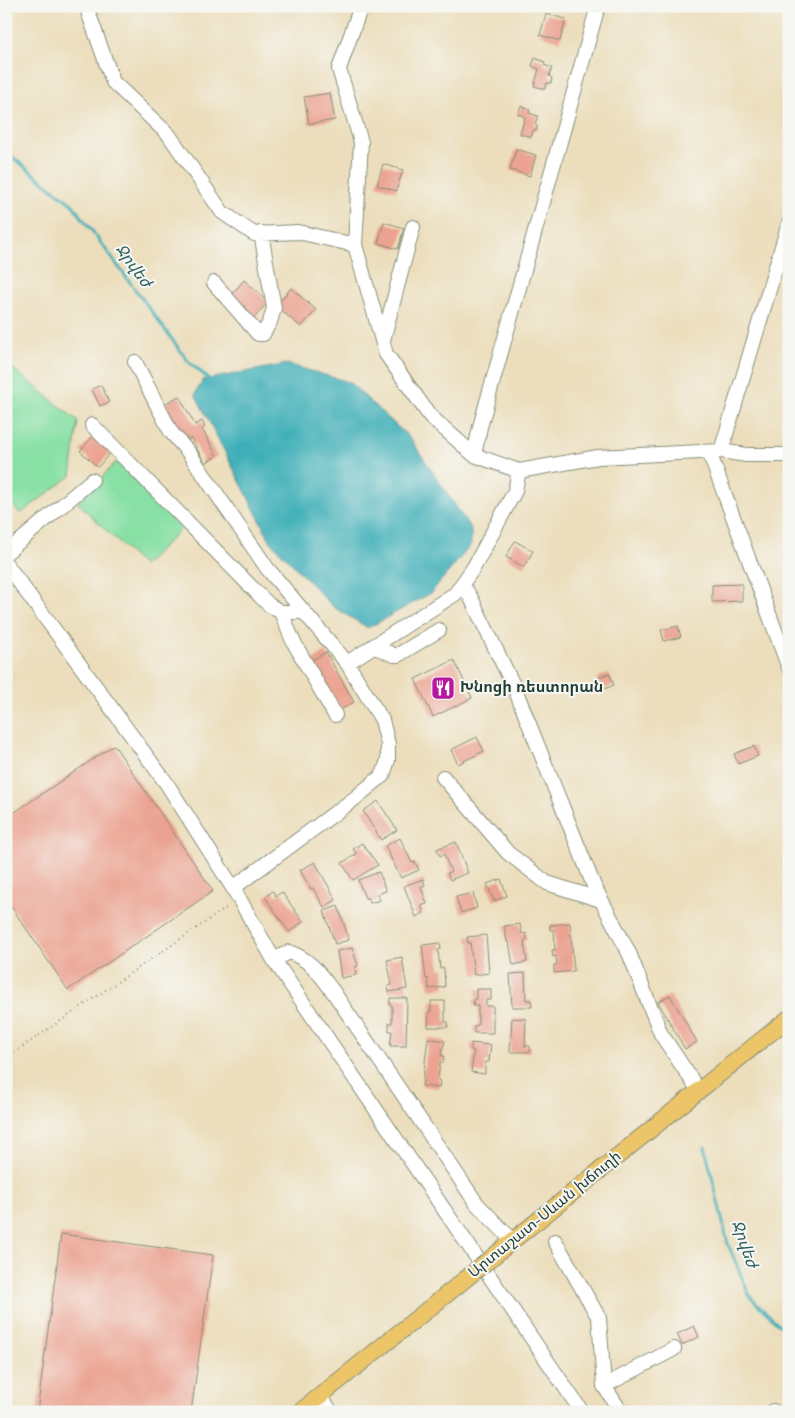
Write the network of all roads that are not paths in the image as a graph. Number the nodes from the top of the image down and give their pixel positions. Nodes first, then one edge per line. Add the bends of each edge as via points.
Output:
1 (86, 6) edge
2 (362, 6) edge
3 (598, 6) edge
4 (789, 222) edge
5 (413, 227) dead end
6 (261, 234) junction
7 (355, 245) junction
8 (214, 283) dead end
9 (382, 341) junction
10 (135, 362) dead end
11 (92, 425) dead end
12 (715, 451) junction
13 (474, 455) junction
14 (789, 455) edge
15 (518, 471) junction
16 (92, 480) dead end
17 (6, 553) edge
18 (6, 564) edge
19 (462, 584) junction
20 (282, 612) junction
21 (304, 612) junction
22 (439, 630) dead end
23 (373, 646) junction
24 (347, 663) junction
25 (789, 668) edge
26 (335, 715) dead end
27 (443, 777) dead end
28 (236, 893) junction
29 (601, 900) junction
30 (274, 960) junction
31 (788, 1022) edge
32 (699, 1091) junction
33 (555, 1241) dead end
34 (509, 1244) junction
35 (674, 1349) dead end
36 (604, 1386) junction
37 (320, 1396) junction
38 (300, 1412) edge
39 (331, 1412) edge
40 (582, 1412) edge
41 (621, 1412) edge

1 - 6 street via 113,82 169,135 222,212 254,234
2 - 7 street via 339,69 361,142
3 - 13 street
4 - 12 street
5 - 9 street
6 - 7 street via 298,232
6 - 8 street via 274,308 263,334 258,334
7 - 9 street
9 - 13 street via 386,354 430,416
10 - 21 street via 171,432 267,568
11 - 20 street via 269,605
12 - 14 street
12 - 15 street via 598,457
12 - 25 street
13 - 15 street
15 - 19 street via 515,491 474,568
16 - 17 street
18 - 28 street via 168,784
19 - 23 street via 455,594
19 - 29 street via 515,689
20 - 21 street
20 - 26 street via 293,641
21 - 24 street
22 - 23 street via 398,656
23 - 24 street
24 - 28 street via 382,720 388,744 388,760 383,775
27 - 29 street via 508,854 547,883
28 - 30 street
29 - 32 street via 629,953 661,1034
30 - 34 street via 289,952 311,964 477,1204
30 - 40 street
31 - 32 main road, Արտաշատ-Սևան խճուղի
32 - 34 main road, Արտաշատ-Սևան խճուղի
33 - 36 street via 599,1318
34 - 37 main road, Արտաշատ-Սևան խճուղի, bridge
35 - 36 street
36 - 41 street
37 - 38 main road, Արտաշատ-Սևան խճուղի
37 - 39 street

